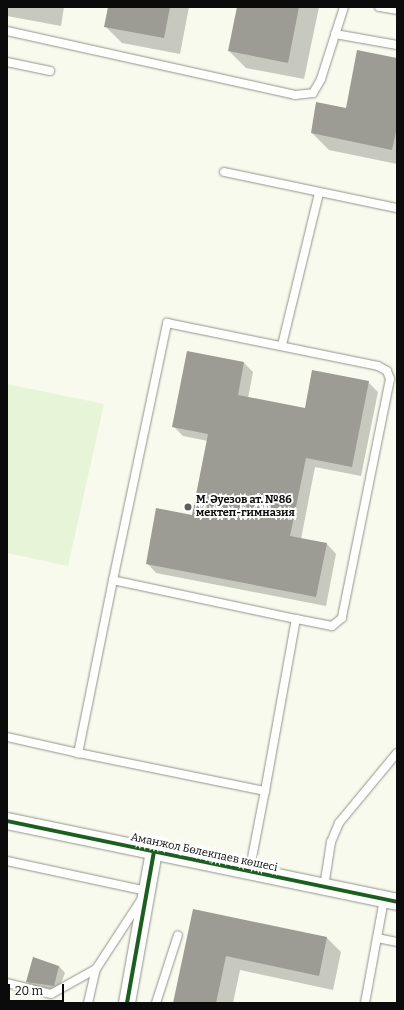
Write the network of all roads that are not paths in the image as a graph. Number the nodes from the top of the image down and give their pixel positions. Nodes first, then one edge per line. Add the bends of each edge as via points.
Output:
1 (344, 7) edge
2 (379, 7) edge
3 (397, 10) edge
4 (7, 31) edge
5 (335, 34) junction
6 (397, 45) edge
7 (7, 62) edge
8 (50, 71) dead end
9 (224, 172) dead end
10 (319, 193) junction
11 (397, 208) edge
12 (282, 345) junction
13 (113, 580) junction
14 (296, 619) junction
15 (7, 737) edge
16 (78, 753) junction
17 (397, 753) edge
18 (265, 791) junction
19 (7, 821) edge
20 (154, 852) junction
21 (7, 861) edge
22 (249, 873) junction
23 (324, 886) junction
24 (147, 891) junction
25 (390, 900) edge
26 (178, 935) dead end
27 (377, 938) junction
28 (397, 942) edge
29 (96, 969) junction
30 (7, 983) edge
31 (88, 1003) edge
32 (127, 1003) edge
33 (156, 1003) edge
34 (365, 1003) edge

1 - 5 lane
2 - 3 lane
4 - 5 lane via 295,95 313,92 321,79
5 - 6 lane
7 - 8 lane
9 - 10 lane
10 - 11 lane
10 - 12 lane
12 - 13 lane via 169,321 165,325
12 - 14 lane via 378,366 387,371 390,379 342,618 332,626
13 - 14 lane
13 - 16 lane
14 - 18 lane
15 - 16 lane
16 - 18 lane
17 - 23 lane via 339,823 332,842
18 - 22 lane
19 - 20 street, Аманжол Бөлекпаев көшесі
20 - 22 street, Аманжол Бөлекпаев көшесі
20 - 24 street
21 - 24 lane
22 - 23 street, Аманжол Бөлекпаев көшесі
23 - 25 street, Аманжол Бөлекпаев көшесі
24 - 29 lane
24 - 32 street
25 - 27 lane
26 - 33 lane
27 - 28 lane
27 - 34 lane
29 - 30 lane via 51,994
29 - 31 lane

